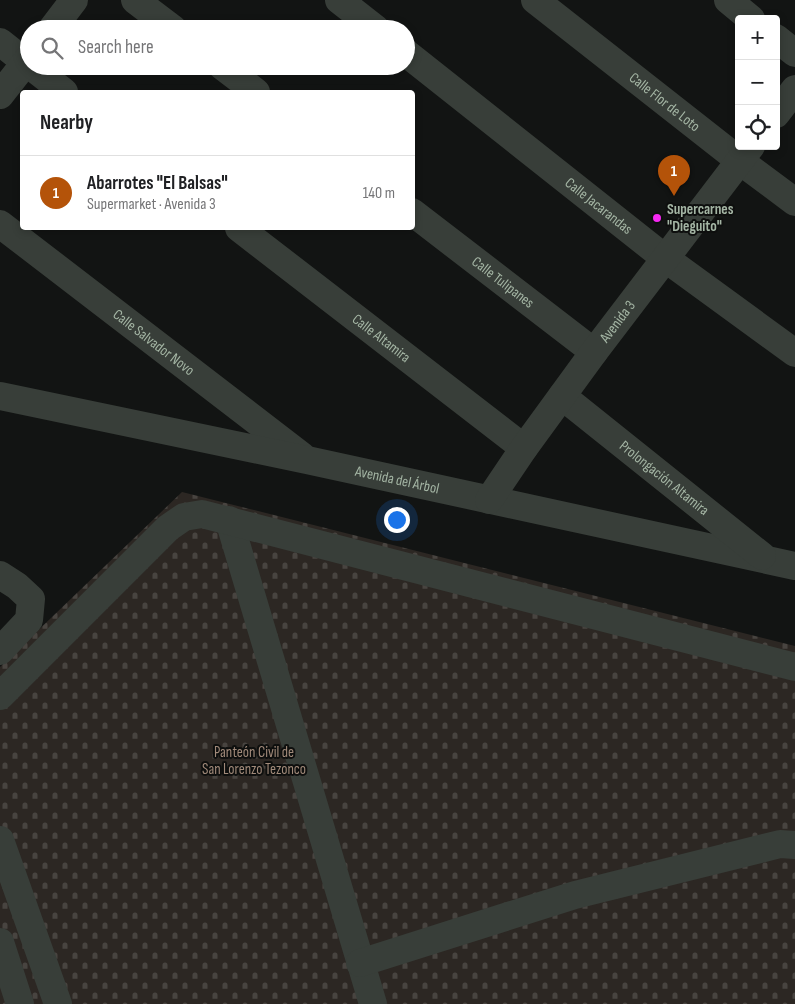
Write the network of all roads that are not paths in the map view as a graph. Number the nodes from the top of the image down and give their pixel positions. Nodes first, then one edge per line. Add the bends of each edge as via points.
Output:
1 (74, 0) edge
2 (135, 0) edge
3 (339, 0) edge
4 (535, 0) edge
5 (728, 0) edge
6 (746, 15) edge
7 (59, 20) edge
8 (161, 20) edge
9 (365, 20) edge
10 (780, 41) edge
11 (0, 42) edge
12 (795, 53) edge
13 (20, 57) edge
14 (415, 60) edge
15 (20, 72) edge
16 (43, 75) edge
17 (234, 75) edge
18 (795, 89) edge
19 (62, 90) edge
20 (253, 90) edge
21 (0, 95) edge
22 (780, 109) edge
23 (746, 154) edge
24 (795, 202) edge
25 (415, 214) edge
26 (0, 224) edge
27 (242, 230) edge
28 (666, 259) junction
29 (594, 352) junction
30 (795, 353) edge
31 (0, 396) edge
32 (562, 396) junction
33 (524, 448) junction
34 (307, 460) junction
35 (489, 500) junction
36 (229, 520) junction
37 (767, 560) junction
38 (795, 566) edge
39 (0, 575) edge
40 (0, 651) edge
41 (795, 667) edge
42 (0, 696) edge
43 (0, 840) edge
44 (795, 845) edge
45 (10, 903) edge
46 (0, 942) edge
47 (360, 963) junction
48 (20, 1004) edge
49 (58, 1004) edge
50 (373, 1004) edge

1 - 7 street
2 - 8 street
3 - 9 street
4 - 23 street, Calle Flor de Loto
5 - 6 street
10 - 12 street
11 - 13 street
14 - 28 street, Calle Jacarandas
15 - 21 street
16 - 19 street
17 - 20 street
18 - 22 street
23 - 24 street, Calle Flor de Loto
23 - 28 street, Avenida 3
25 - 29 street, Calle Tulipanes
26 - 34 street, Calle Salvador Novo
27 - 33 street, Calle Altamira
28 - 29 street, Avenida 3
28 - 30 street, Calle Jacarandas
29 - 32 street, Avenida 3
31 - 34 street, Avenida del Árbol
32 - 33 street, Avenida 3
32 - 37 street, Prolongación Altamira
33 - 35 street, Avenida 3
34 - 35 street, Avenida del Árbol
35 - 37 street, Avenida del Árbol
36 - 41 street
36 - 42 street via 202,514 184,518 168,528
36 - 47 street
37 - 38 street, Avenida del Árbol
39 - 40 street via 31,600 29,620
43 - 45 street
44 - 47 street via 780,844 575,895
45 - 49 street
46 - 48 street
47 - 50 street

